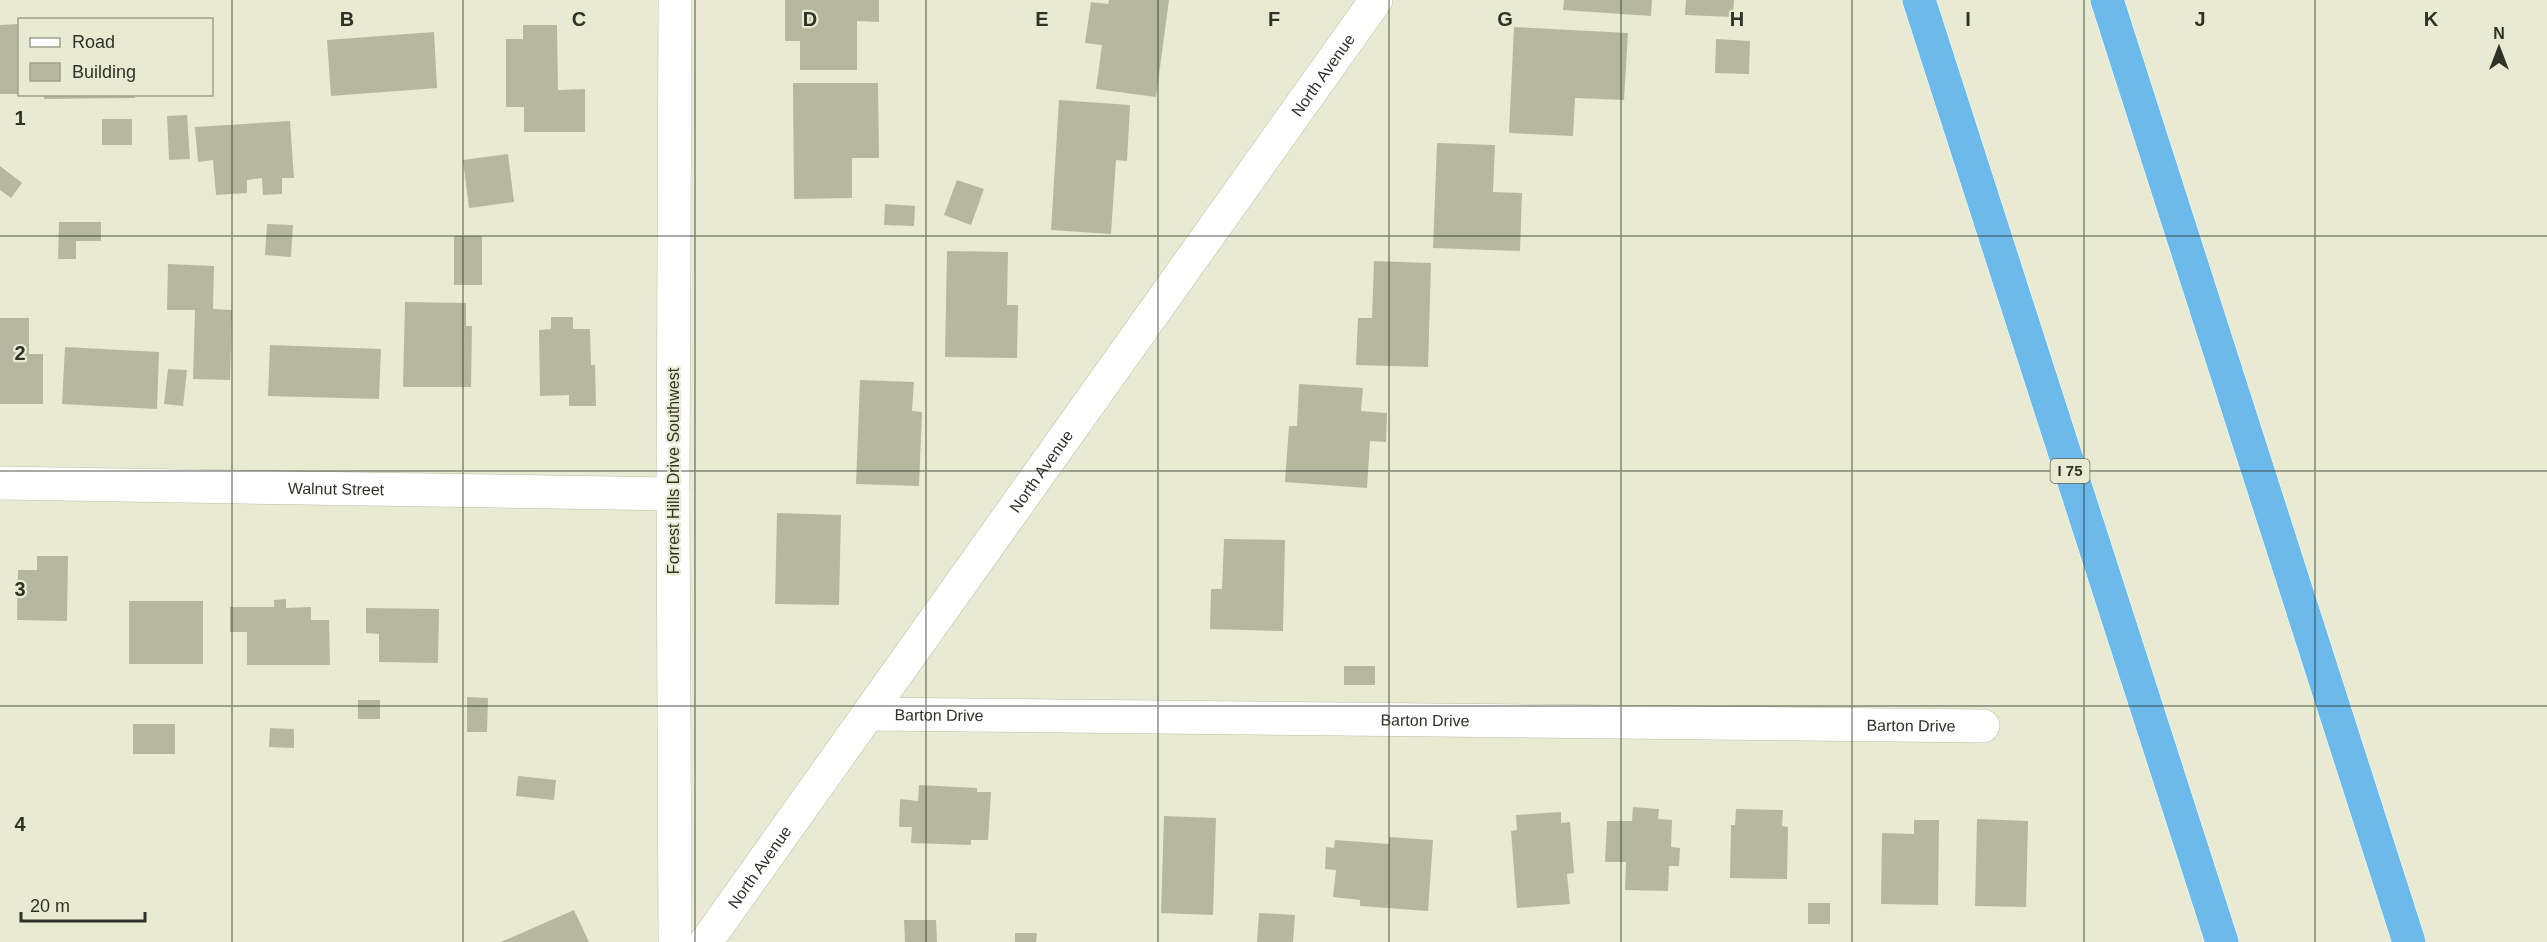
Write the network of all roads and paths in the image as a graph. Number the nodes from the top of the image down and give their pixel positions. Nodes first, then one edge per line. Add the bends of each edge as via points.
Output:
1 (675, 0) edge
2 (1376, 0) edge
3 (1919, 0) edge
4 (2107, 0) edge
5 (0, 483) edge
6 (673, 494) junction
7 (869, 714) junction
8 (1983, 726) dead end
9 (675, 942) edge
10 (706, 942) edge
11 (2222, 942) edge
12 (2409, 942) edge

1 - 6 street, Forrest Hills Drive Southwest
2 - 7 street, North Avenue
3 - 11 highway, I 75
4 - 12 highway
5 - 6 street, Walnut Street
6 - 9 street, Forrest Hills Drive Southwest
7 - 8 street, Barton Drive
7 - 10 street, North Avenue

